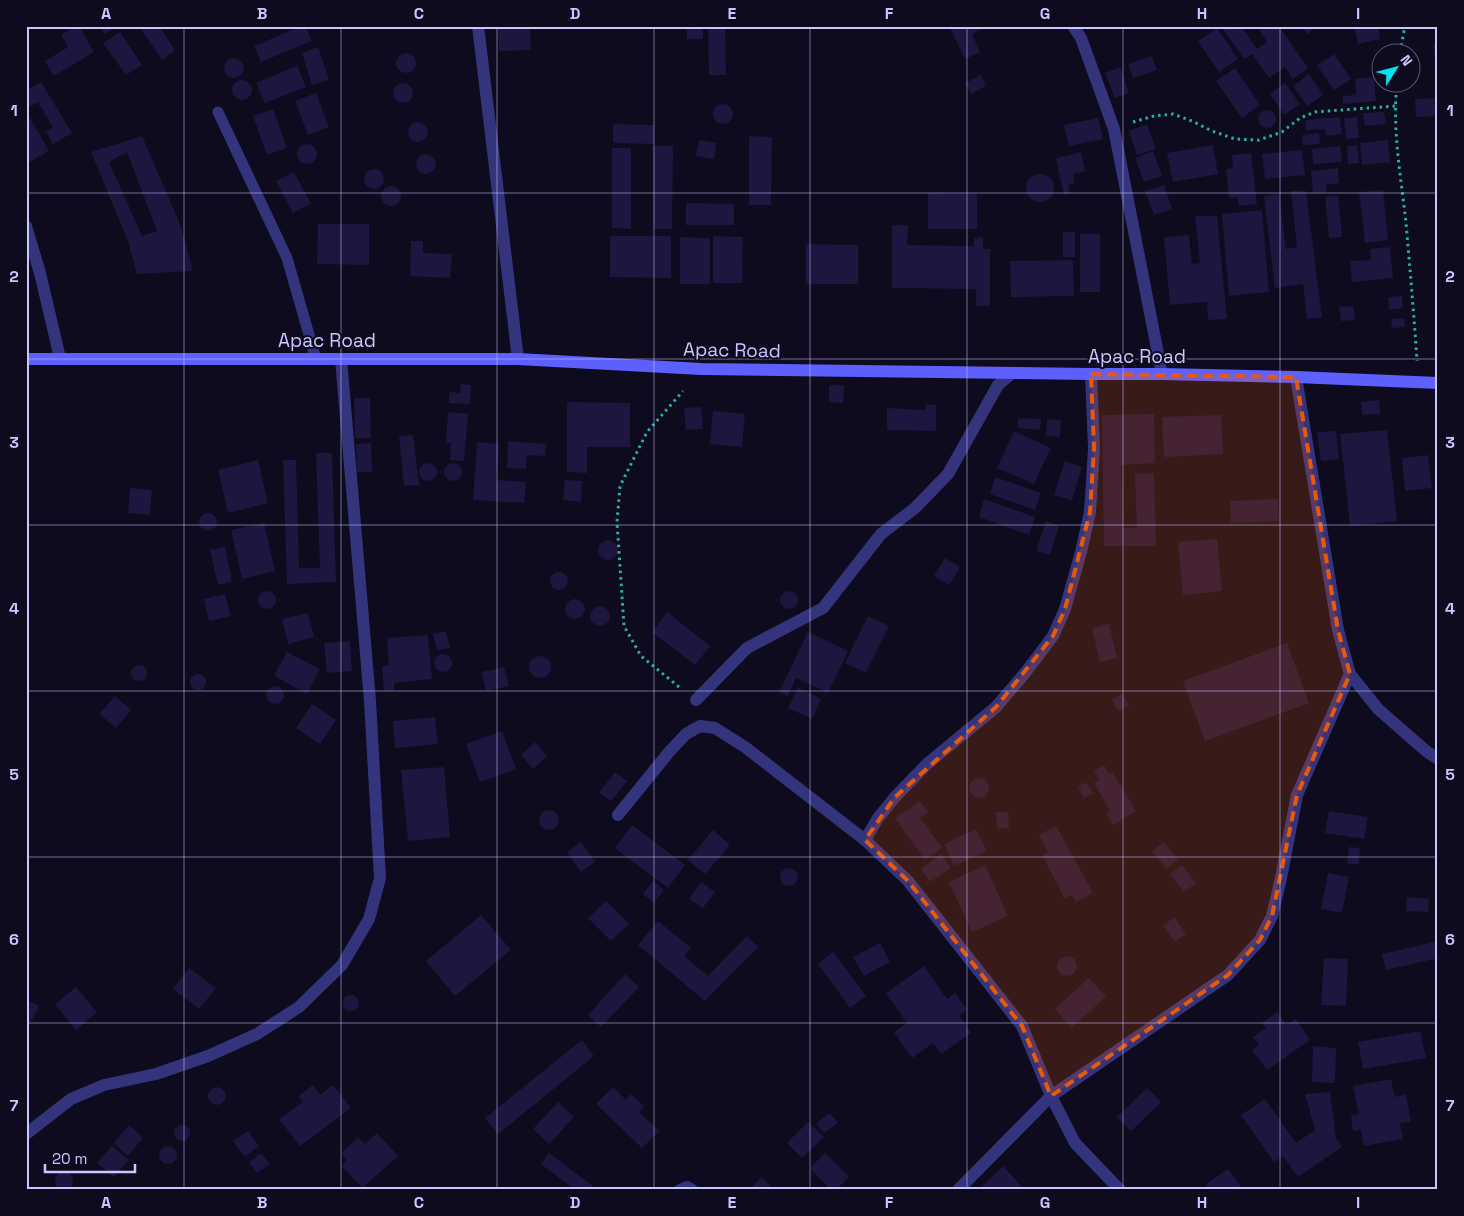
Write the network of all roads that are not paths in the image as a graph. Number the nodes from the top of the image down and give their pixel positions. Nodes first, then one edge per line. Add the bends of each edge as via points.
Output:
1 (478, 26) edge
2 (1073, 26) edge
3 (218, 112) dead end
4 (26, 226) edge
5 (60, 358) junction
6 (26, 359) edge
7 (316, 359) junction
8 (341, 359) junction
9 (518, 359) junction
10 (1011, 374) junction
11 (1091, 374) junction
12 (1162, 374) junction
13 (1296, 377) junction
14 (1438, 383) edge
15 (1350, 674) junction
16 (696, 700) road end
17 (1438, 759) edge
18 (618, 815) dead end
19 (865, 840) junction
20 (1051, 1096) junction
21 (26, 1134) edge
22 (680, 1190) edge
23 (692, 1190) edge
24 (958, 1190) edge
25 (1120, 1190) edge

1 - 9 street
2 - 12 street via 1081,38 1114,129
3 - 7 lane via 288,258
4 - 5 street
5 - 6 main road, Apac Road
5 - 7 main road, Apac Road
7 - 8 main road, Apac Road
8 - 9 main road, Apac Road
8 - 21 street via 370,701 380,878 369,919 342,965 299,1007 257,1034 156,1074 104,1084 71,1099
9 - 10 main road, Apac Road via 701,369
10 - 11 main road, Apac Road
10 - 16 street via 998,385 948,474 915,508 881,534 823,608 747,648
11 - 12 main road, Apac Road
11 - 19 street via 1094,448 1090,512 1065,609 1053,636 996,706 927,764 895,797
12 - 13 main road, Apac Road
13 - 14 main road, Apac Road
13 - 15 street via 1338,630
15 - 17 street via 1378,709
15 - 20 street via 1297,795 1272,916 1260,940 1228,975
18 - 19 street via 669,752 686,734 700,726 715,728 745,747
19 - 20 street via 908,881 1022,1026
20 - 24 street
20 - 25 street via 1075,1143
22 - 23 street via 687,1187

